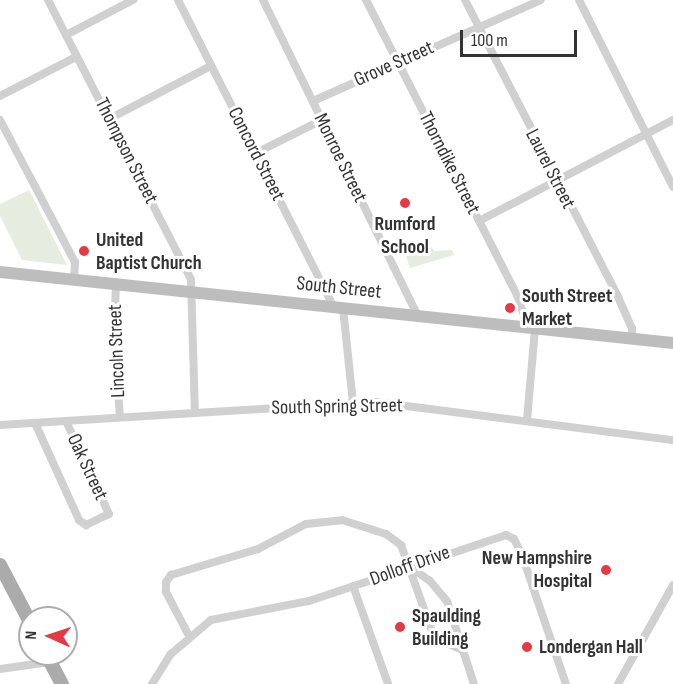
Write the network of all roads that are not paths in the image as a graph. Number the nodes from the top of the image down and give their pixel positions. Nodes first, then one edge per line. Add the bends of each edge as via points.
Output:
1 (48, 0) edge
2 (133, 0) edge
3 (178, 0) edge
4 (263, 0) edge
5 (366, 0) edge
6 (465, 0) edge
7 (541, 0) edge
8 (579, 0) edge
9 (478, 27) junction
10 (66, 35) junction
11 (76, 57) junction
12 (398, 63) junction
13 (212, 66) junction
14 (0, 96) edge
15 (313, 101) junction
16 (109, 119) junction
17 (0, 120) edge
18 (322, 120) junction
19 (673, 120) edge
20 (647, 134) junction
21 (256, 153) junction
22 (556, 181) junction
23 (673, 187) edge
24 (479, 221) junction
25 (0, 272) edge
26 (74, 279) junction
27 (116, 284) junction
28 (192, 292) junction
29 (339, 308) junction
30 (418, 316) junction
31 (532, 328) junction
32 (632, 339) junction
33 (673, 343) edge
34 (352, 403) junction
35 (195, 413) junction
36 (120, 417) junction
37 (527, 420) junction
38 (66, 421) junction
39 (35, 423) junction
40 (0, 425) edge
41 (673, 440) edge
42 (0, 565) edge
43 (410, 567) junction
44 (673, 585) edge
45 (353, 586) junction
46 (22, 606) edge
47 (189, 636) junction
48 (463, 650) junction
49 (18, 665) edge
50 (52, 666) edge
51 (0, 669) edge
52 (62, 684) edge
53 (152, 684) edge
54 (388, 684) edge
55 (474, 684) edge
56 (566, 684) edge
57 (618, 684) edge

1 - 10 street, Thompson Street
2 - 10 street
3 - 13 street, Concord Street
4 - 15 street, Monroe Street
5 - 12 street, Thorndike Street
6 - 9 street, Laurel Street
7 - 9 street, Grove Street
8 - 20 street
9 - 12 street, Grove Street
9 - 22 street, Laurel Street
10 - 11 street, Thompson Street
11 - 14 street
11 - 16 street, Thompson Street
12 - 15 street, Grove Street
12 - 24 street, Thorndike Street
13 - 16 street
13 - 21 street, Concord Street
15 - 18 street, Monroe Street
16 - 28 street, Thompson Street via 187,270
17 - 26 street via 75,262
18 - 21 street
18 - 30 street, Monroe Street
19 - 20 street
20 - 22 street
20 - 23 street
21 - 29 street, Concord Street
22 - 24 street
22 - 32 street, Laurel Street via 630,321
24 - 31 street, Thorndike Street
25 - 26 main road, South Street
26 - 27 main road, South Street
27 - 28 main road, South Street
27 - 36 street, Lincoln Street via 114,334
28 - 29 main road, South Street
28 - 35 street, Thompson Street
29 - 30 main road, South Street
29 - 34 street, Concord Street
30 - 31 main road, South Street
31 - 32 main road, South Street
31 - 37 street, Thorndike Street
32 - 33 main road, South Street
34 - 35 street, South Spring Street
34 - 37 street, South Spring Street via 403,404
35 - 36 street, South Spring Street
36 - 38 street, South Spring Street
37 - 41 street, South Spring Street
38 - 39 street, South Spring Street
38 - 39 street, Oak Street via 109,514 97,522 82,525
39 - 40 street, South Spring Street
42 - 46 main road
43 - 45 street, Dolloff Drive
43 - 47 street via 401,545 386,534 342,520 306,524 258,549 171,575 166,592
43 - 48 street via 430,581 447,601
43 - 48 street via 432,632 438,639
43 - 56 street, Dolloff Drive via 499,536 514,539
44 - 57 street
45 - 47 street, Dolloff Drive via 297,603 211,620
45 - 54 street
47 - 53 street, Dolloff Drive via 165,661
48 - 55 street
49 - 51 street
50 - 52 main road

